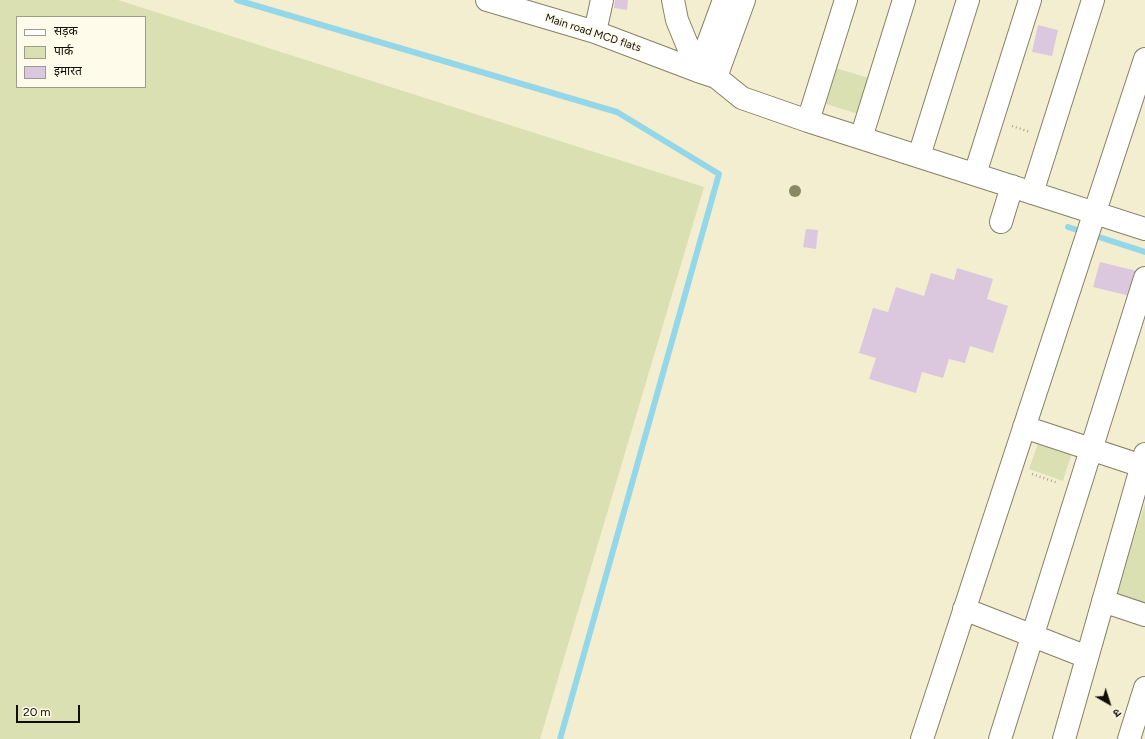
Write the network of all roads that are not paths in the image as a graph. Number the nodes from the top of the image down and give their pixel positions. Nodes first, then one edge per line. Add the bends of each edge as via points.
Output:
1 (487, 0) edge
2 (602, 0) edge
3 (673, 0) edge
4 (724, 0) edge
5 (744, 0) edge
6 (846, 0) edge
7 (904, 0) edge
8 (968, 0) edge
9 (1030, 0) edge
10 (1092, 0) edge
11 (595, 32) junction
12 (1145, 59) edge
13 (707, 74) junction
14 (808, 121) junction
15 (861, 138) junction
16 (919, 156) junction
17 (975, 174) junction
18 (1012, 186) junction
19 (1032, 193) junction
20 (1094, 212) junction
21 (1002, 222) dead end
22 (1145, 229) edge
23 (1145, 278) edge
24 (1024, 427) junction
25 (1091, 450) junction
26 (1144, 462) edge
27 (1104, 601) junction
28 (964, 609) junction
29 (1145, 615) edge
30 (1032, 637) junction
31 (1087, 657) junction
32 (1145, 688) edge
33 (922, 739) edge
34 (1000, 739) edge
35 (1064, 739) edge
36 (1129, 739) edge

1 - 11 street, Main road MCD flats
2 - 11 street
3 - 13 street via 677,20
4 - 13 street
5 - 13 street
6 - 14 street
7 - 15 street
8 - 16 street
9 - 17 street
10 - 19 street
11 - 13 street, Main road MCD flats
12 - 20 street
13 - 14 street via 742,98
14 - 15 street
15 - 16 street
16 - 17 street
17 - 18 street
18 - 19 street
18 - 21 street
19 - 20 street
20 - 22 street
20 - 24 street
23 - 25 street
24 - 25 street
24 - 28 street
25 - 26 street
25 - 30 street
26 - 27 street
27 - 29 street
27 - 31 street
28 - 30 street
28 - 33 street
30 - 31 street
30 - 34 street
31 - 35 street
32 - 36 street

